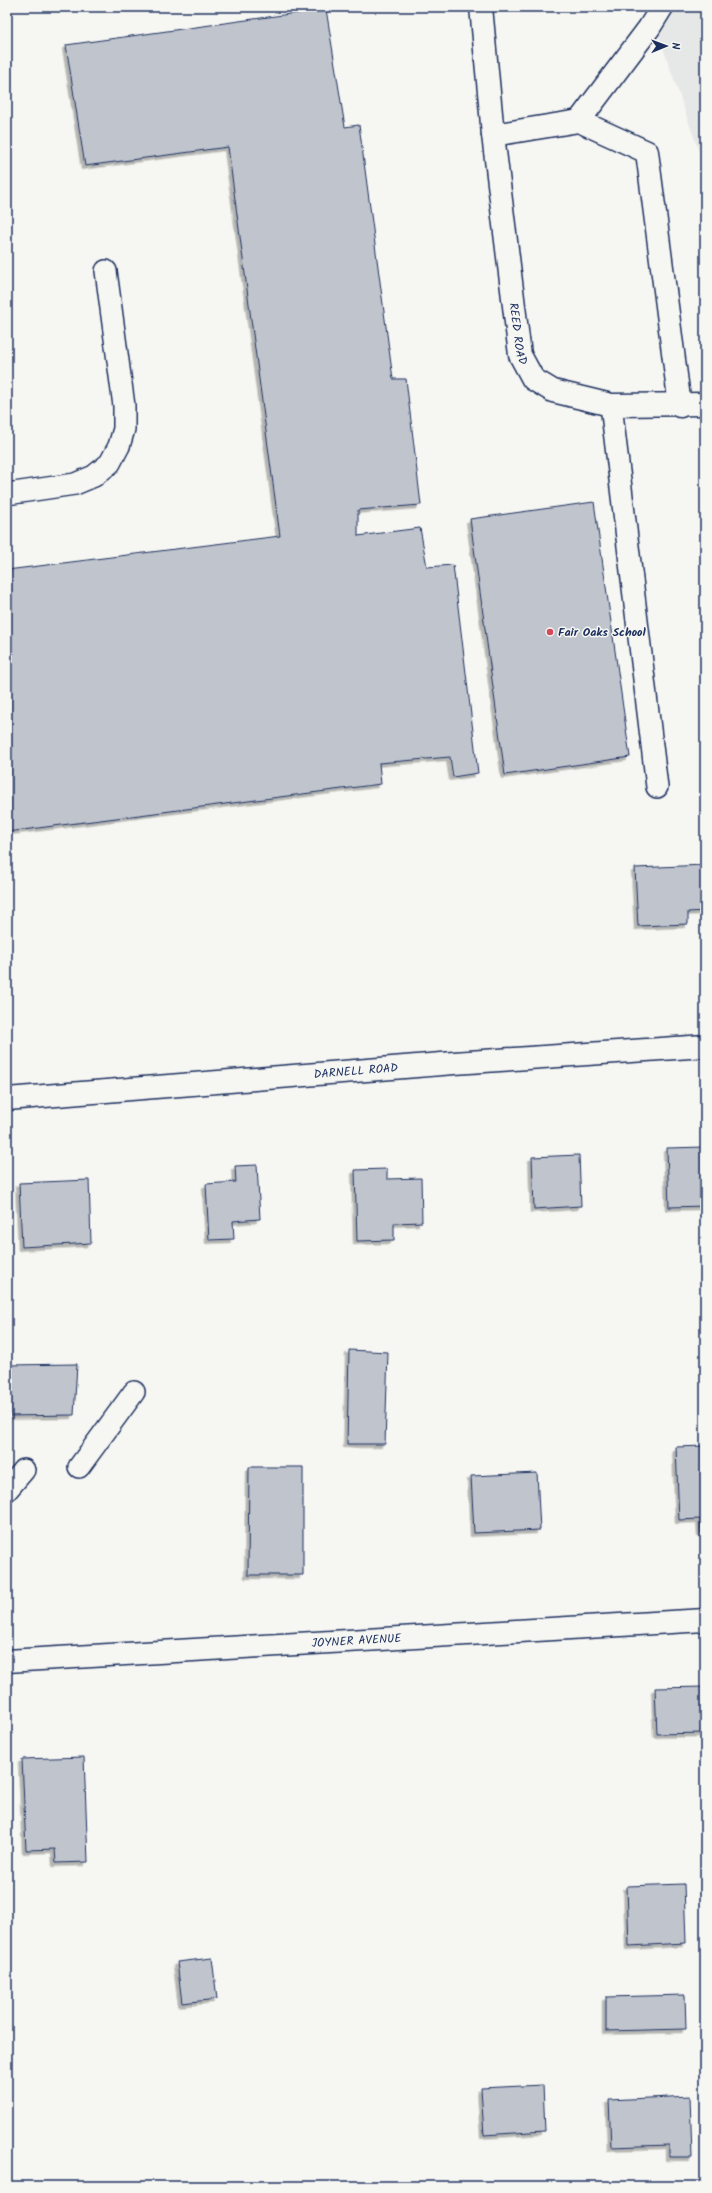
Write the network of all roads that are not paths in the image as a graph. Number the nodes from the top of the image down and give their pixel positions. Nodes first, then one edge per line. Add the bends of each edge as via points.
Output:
1 (481, 7) edge
2 (662, 7) edge
3 (579, 121) junction
4 (493, 135) junction
5 (106, 271) dead end
6 (705, 404) edge
7 (611, 405) junction
8 (680, 406) junction
9 (7, 494) edge
10 (657, 787) dead end
11 (705, 1046) edge
12 (7, 1098) edge
13 (134, 1392) dead end
14 (79, 1467) dead end
15 (24, 1470) dead end
16 (7, 1490) edge
17 (705, 1620) edge
18 (7, 1661) edge

1 - 4 street, REED ROAD
2 - 3 street
3 - 4 street
3 - 8 street via 647,152
4 - 7 street, REED ROAD via 520,355 533,379 553,391
5 - 9 lane via 124,406 124,429 119,446 110,463 94,476 75,484
6 - 8 street, REED ROAD
7 - 8 street, REED ROAD
7 - 10 lane
11 - 12 street, DARNELL ROAD
13 - 14 lane
15 - 16 lane
17 - 18 street, JOYNER AVENUE

